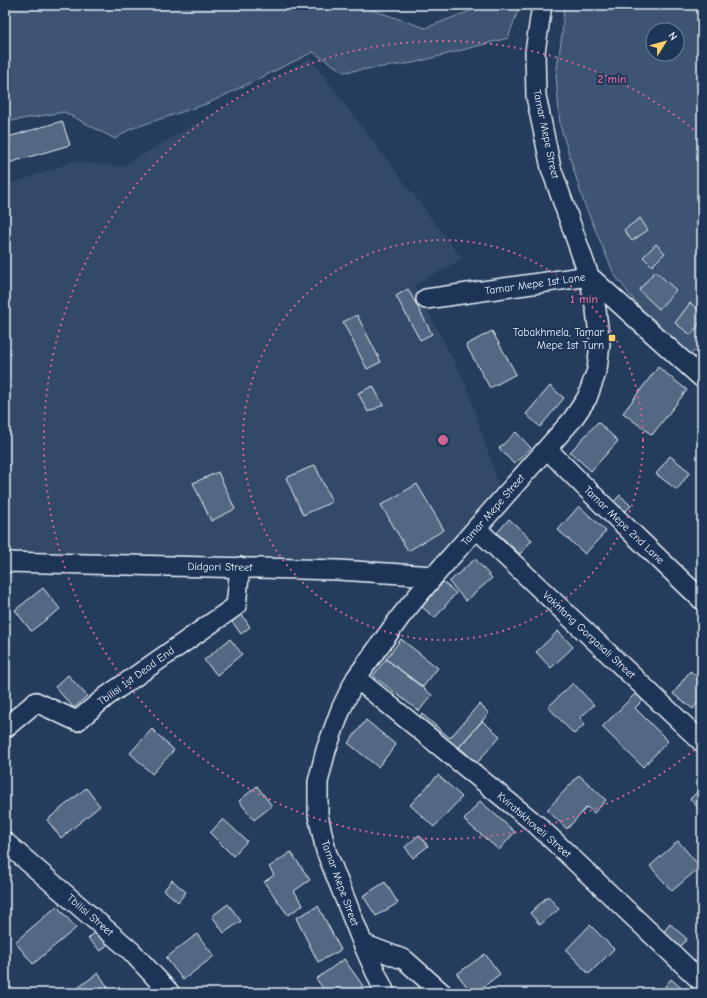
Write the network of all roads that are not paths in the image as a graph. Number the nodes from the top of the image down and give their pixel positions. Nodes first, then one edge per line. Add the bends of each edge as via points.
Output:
1 (542, 5) edge
2 (589, 276) junction
3 (426, 299) dead end
4 (702, 378) edge
5 (547, 448) junction
6 (477, 528) junction
7 (5, 562) edge
8 (240, 568) junction
9 (434, 576) junction
10 (702, 600) edge
11 (356, 678) junction
12 (5, 728) edge
13 (702, 742) edge
14 (5, 842) edge
15 (363, 944) junction
16 (702, 982) edge
17 (170, 993) edge
18 (385, 993) edge
19 (442, 993) edge

1 - 2 street, Tamar Mepe Street via 535,52 536,96 551,168
2 - 3 street, Tamar Mepe 1st Lane
2 - 4 street, Tamar Mepe 1st Lane
2 - 5 street, Tamar Mepe Street via 600,344 597,370 587,398 572,420
5 - 6 street, Tamar Mepe Street
5 - 10 street, Tamar Mepe 2nd Lane
6 - 9 street, Tamar Mepe Street
6 - 13 street, Vakhtang Gorgasali Street
7 - 8 street, Didgori Street
8 - 9 street, Didgori Street via 338,570
8 - 12 street, Tbilisi 1st Dead End via 236,606 107,696 77,721 36,702
9 - 11 street, Tamar Mepe Street
11 - 15 street, Tamar Mepe Street via 326,750 318,782 318,816 326,851
11 - 16 street, Kviratskhoveli Street via 537,825
14 - 17 street, Tbilisi Street via 131,951
15 - 18 street, Tamar Mepe Street
15 - 19 street via 405,960

